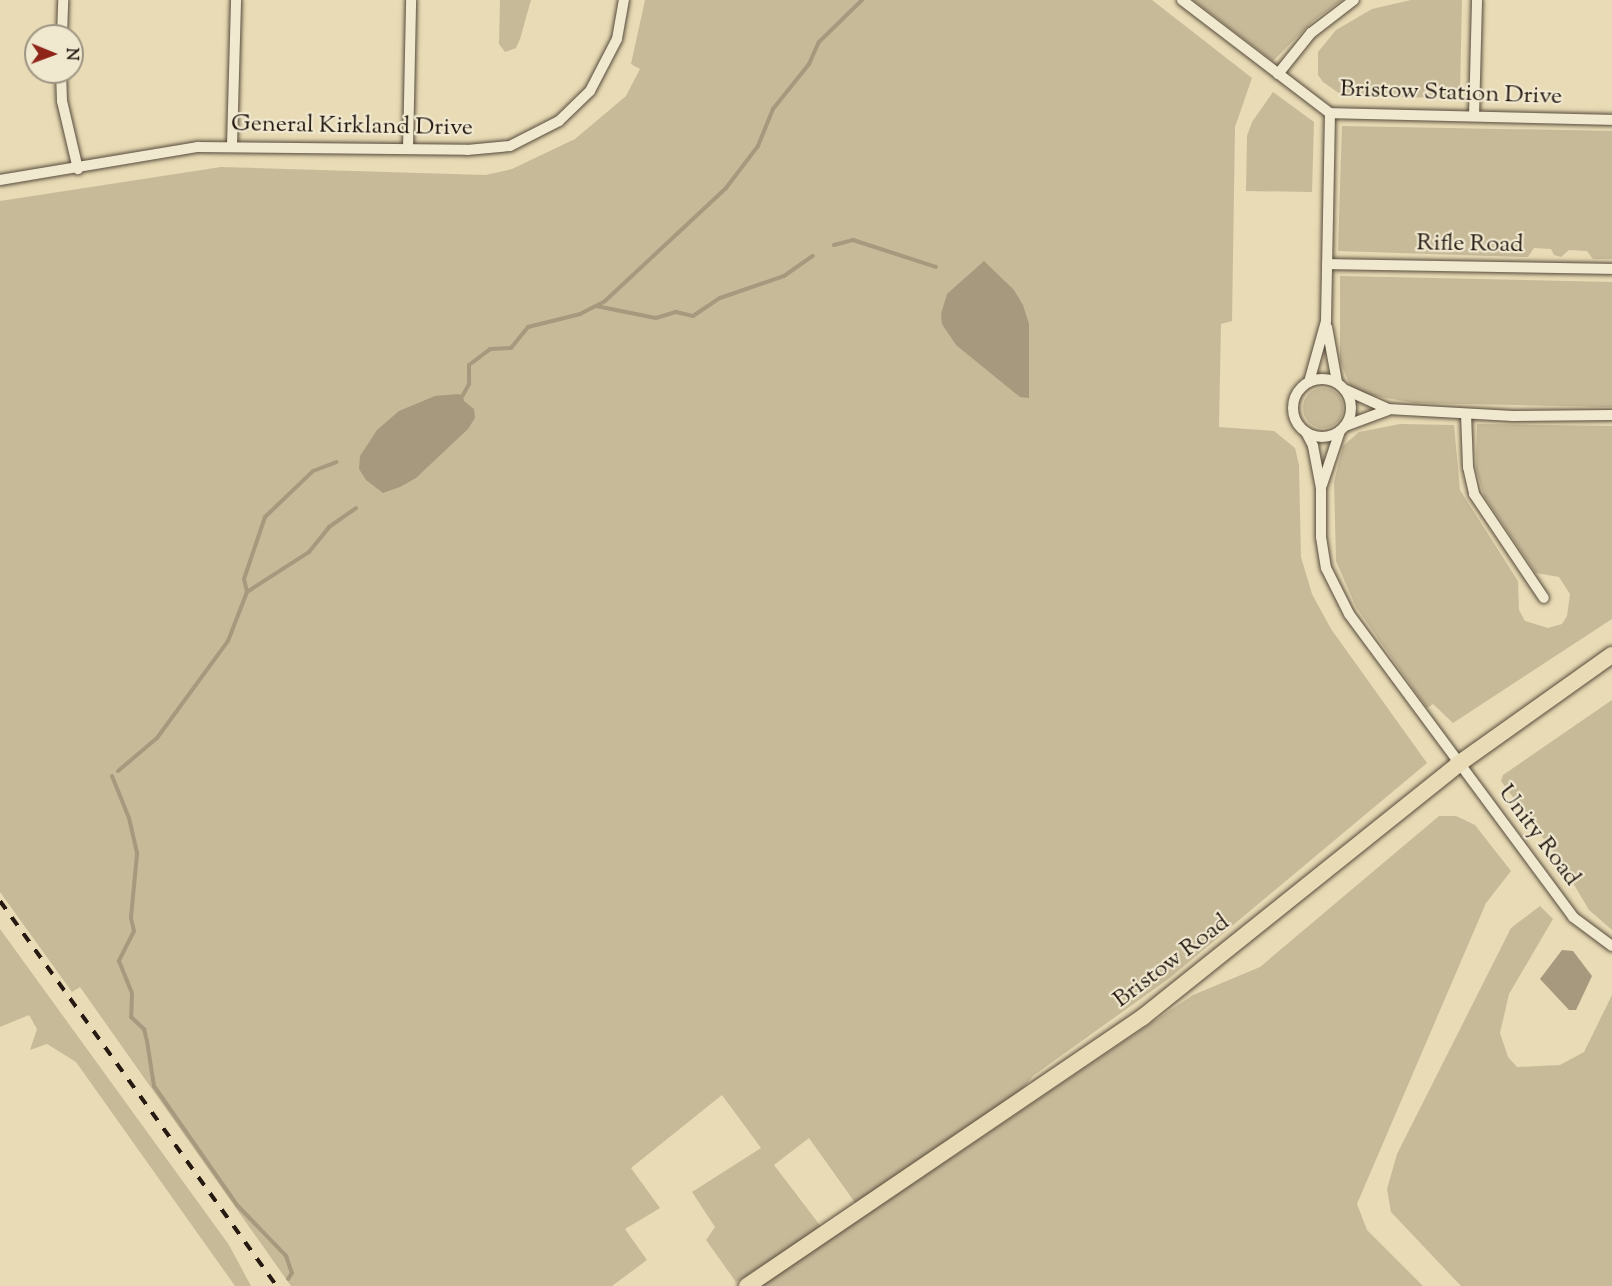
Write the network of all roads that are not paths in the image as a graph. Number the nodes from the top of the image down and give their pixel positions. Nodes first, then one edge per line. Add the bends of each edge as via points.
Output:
1 (63, 0) edge
2 (236, 0) edge
3 (411, 0) edge
4 (624, 0) edge
5 (1182, 0) edge
6 (1354, 0) edge
7 (1478, 1) edge
8 (62, 24) edge
9 (1278, 74) junction
10 (61, 84) edge
11 (1330, 113) junction
12 (1474, 116) junction
13 (1612, 120) edge
14 (232, 145) junction
15 (408, 149) junction
16 (78, 169) junction
17 (0, 180) edge
18 (1327, 264) junction
19 (1612, 269) edge
20 (1326, 321) junction
21 (1309, 382) junction
22 (1336, 382) junction
23 (1346, 390) junction
24 (1388, 410) junction
25 (1466, 414) junction
26 (1612, 415) edge
27 (1343, 428) junction
28 (1306, 432) junction
29 (1322, 488) junction
30 (1544, 598) dead end
31 (1612, 655) edge
32 (1457, 765) junction
33 (1612, 946) edge
34 (747, 1286) edge

1 - 8 street
2 - 14 street
3 - 15 street
4 - 15 street, General Kirkland Drive via 619,32 602,73 581,102 559,121 533,137 496,148
5 - 9 street, Bristow Station Drive
6 - 9 street via 1311,33
7 - 12 street
9 - 11 street, Bristow Station Drive
10 - 16 street
11 - 12 street, Bristow Station Drive
11 - 18 street
12 - 13 street, Bristow Station Drive
14 - 15 street, General Kirkland Drive
14 - 16 street, General Kirkland Drive via 161,151
16 - 17 street, General Kirkland Drive
18 - 19 street, Rifle Road
18 - 20 street
20 - 21 street
20 - 22 street
21 - 22 street
21 - 28 street via 1299,390 1293,405 1298,423
22 - 23 street
23 - 24 street
23 - 27 street via 1351,406
24 - 25 street
24 - 27 street
25 - 26 street
25 - 30 street via 1468,467 1474,494
27 - 28 street via 1323,437
27 - 29 street
28 - 29 street via 1317,458
29 - 32 street, Unity Road via 1321,537 1326,568 1336,593
31 - 32 main road, Bristow Road
32 - 33 street, Unity Road via 1588,932
32 - 34 main road, Bristow Road via 1143,1017

